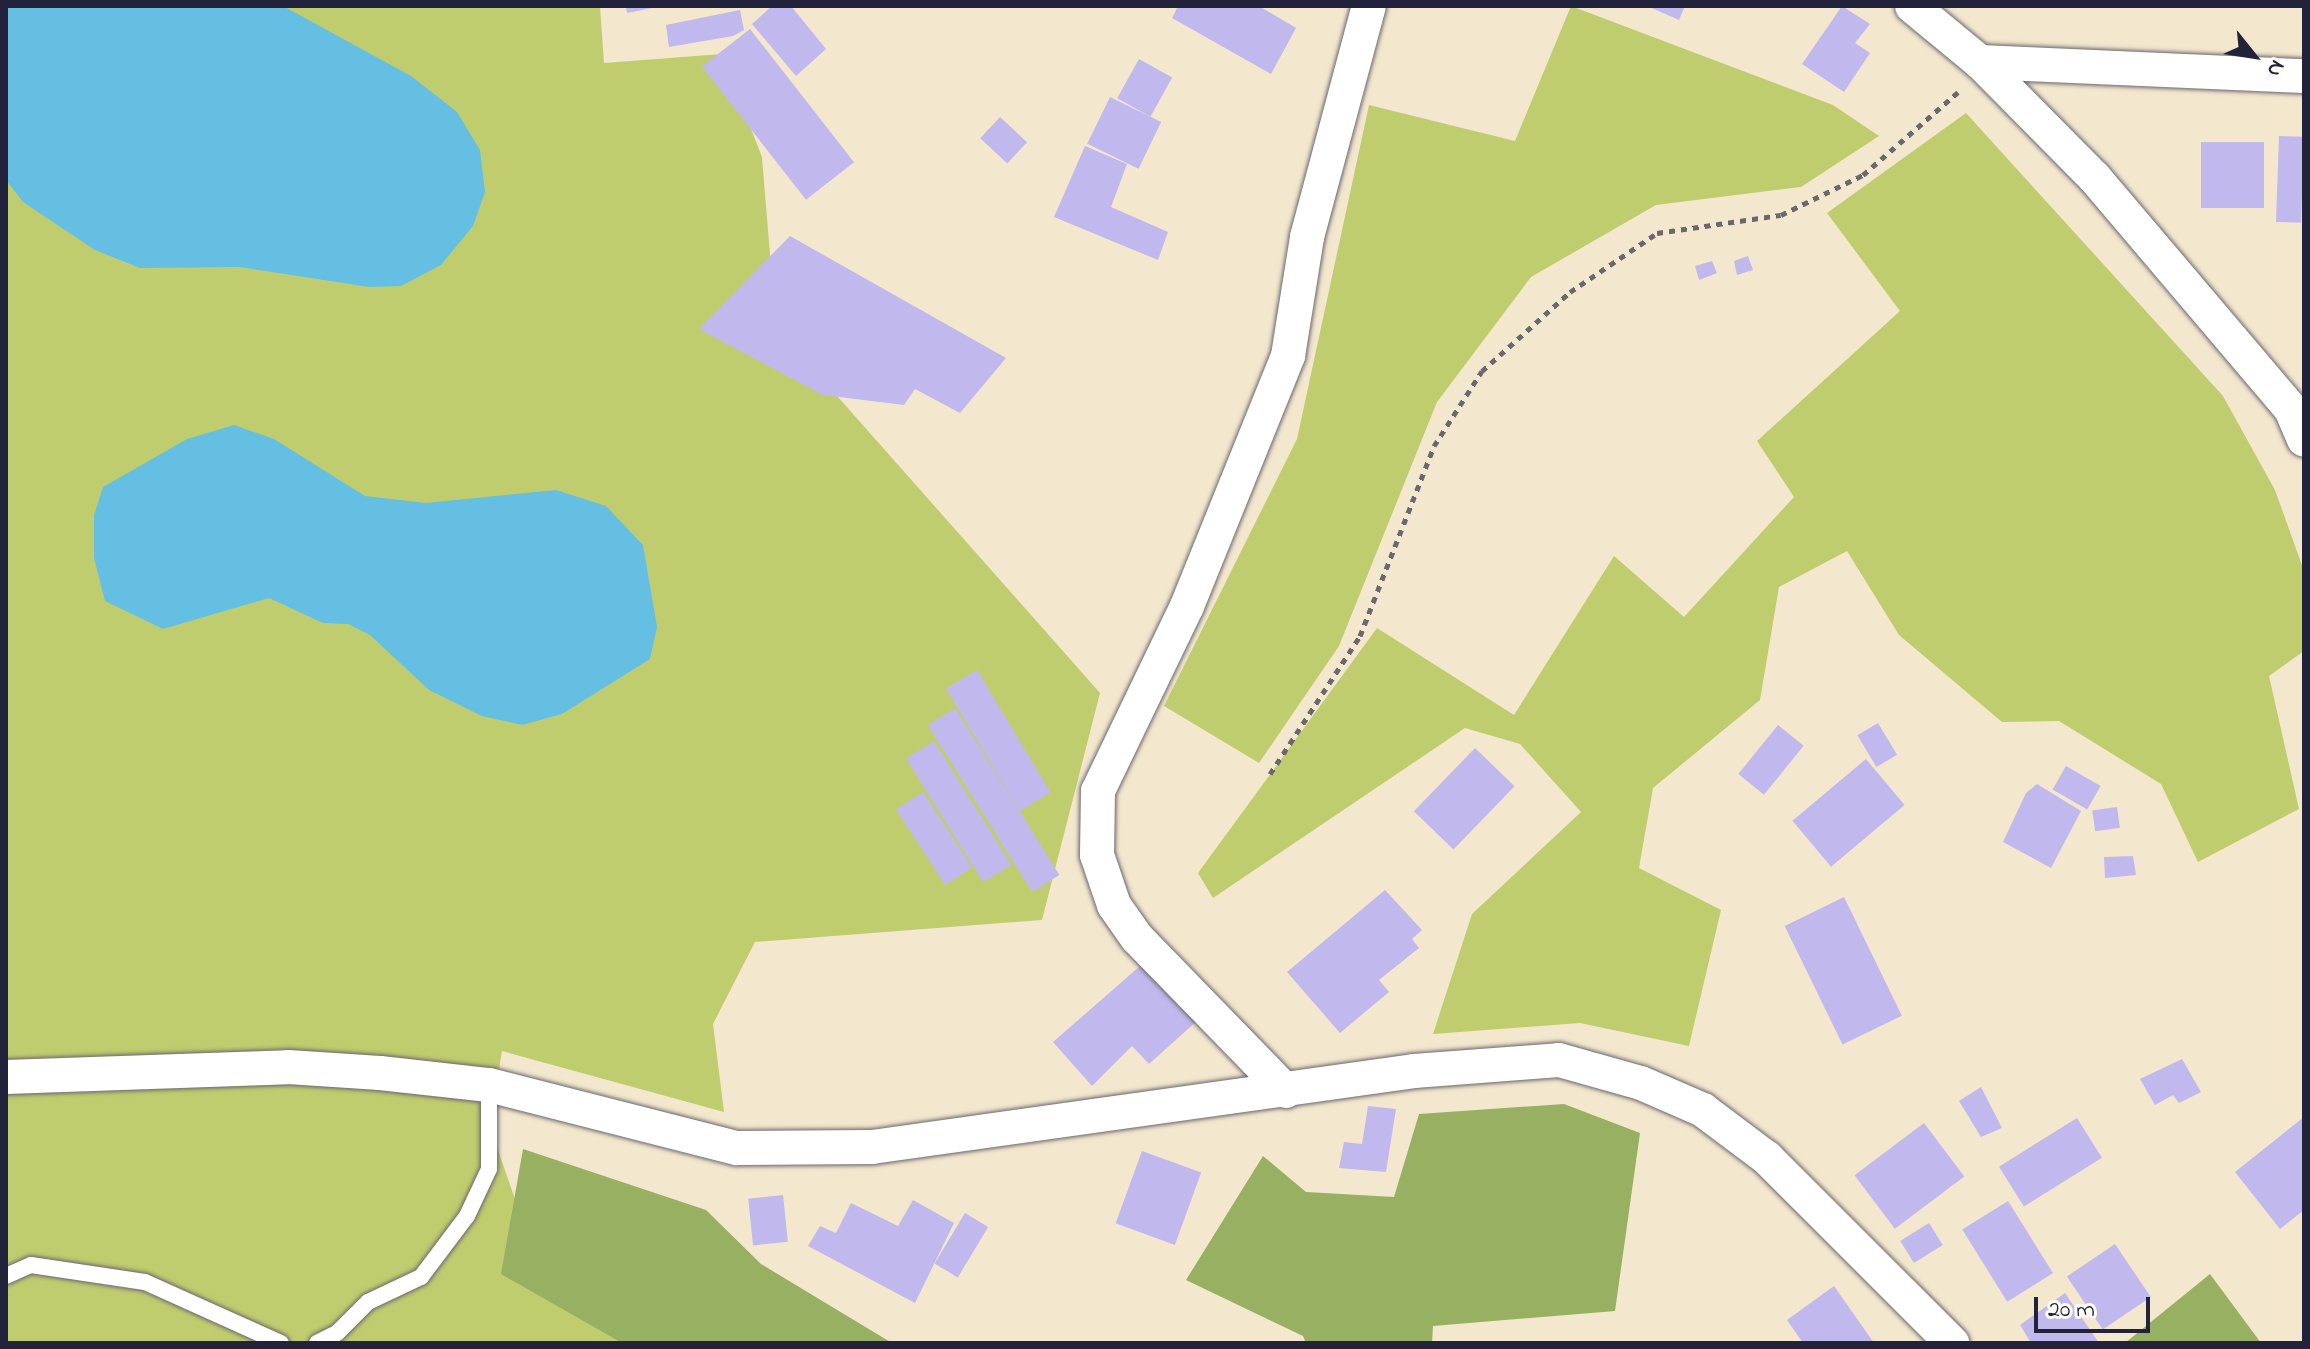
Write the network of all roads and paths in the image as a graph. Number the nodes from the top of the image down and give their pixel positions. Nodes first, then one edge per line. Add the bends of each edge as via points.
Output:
1 (1369, 6) edge
2 (1912, 6) edge
3 (1980, 62) junction
4 (2304, 76) edge
5 (2304, 439) edge
6 (1270, 774) dead end
7 (6, 1077) edge
8 (489, 1085) junction
9 (1286, 1091) junction
10 (6, 1276) edge
11 (281, 1343) edge
12 (317, 1343) edge
13 (1952, 1343) edge

1 - 9 street via 1307,237 1288,356 1187,606 1098,791 1097,855 1114,905 1137,938
2 - 3 street
3 - 4 street
3 - 5 street via 2094,177 2291,409
3 - 6 path via 1947,107 1863,175 1781,215 1657,233 1570,292 1482,371 1434,446 1360,636
7 - 8 street via 288,1067
8 - 9 street via 737,1148 872,1147
8 - 12 lane via 489,1169 467,1216 421,1277 368,1302 337,1333
9 - 13 street via 1414,1071 1559,1060 1641,1083 1703,1110 1767,1158
10 - 11 lane via 31,1265 145,1282

